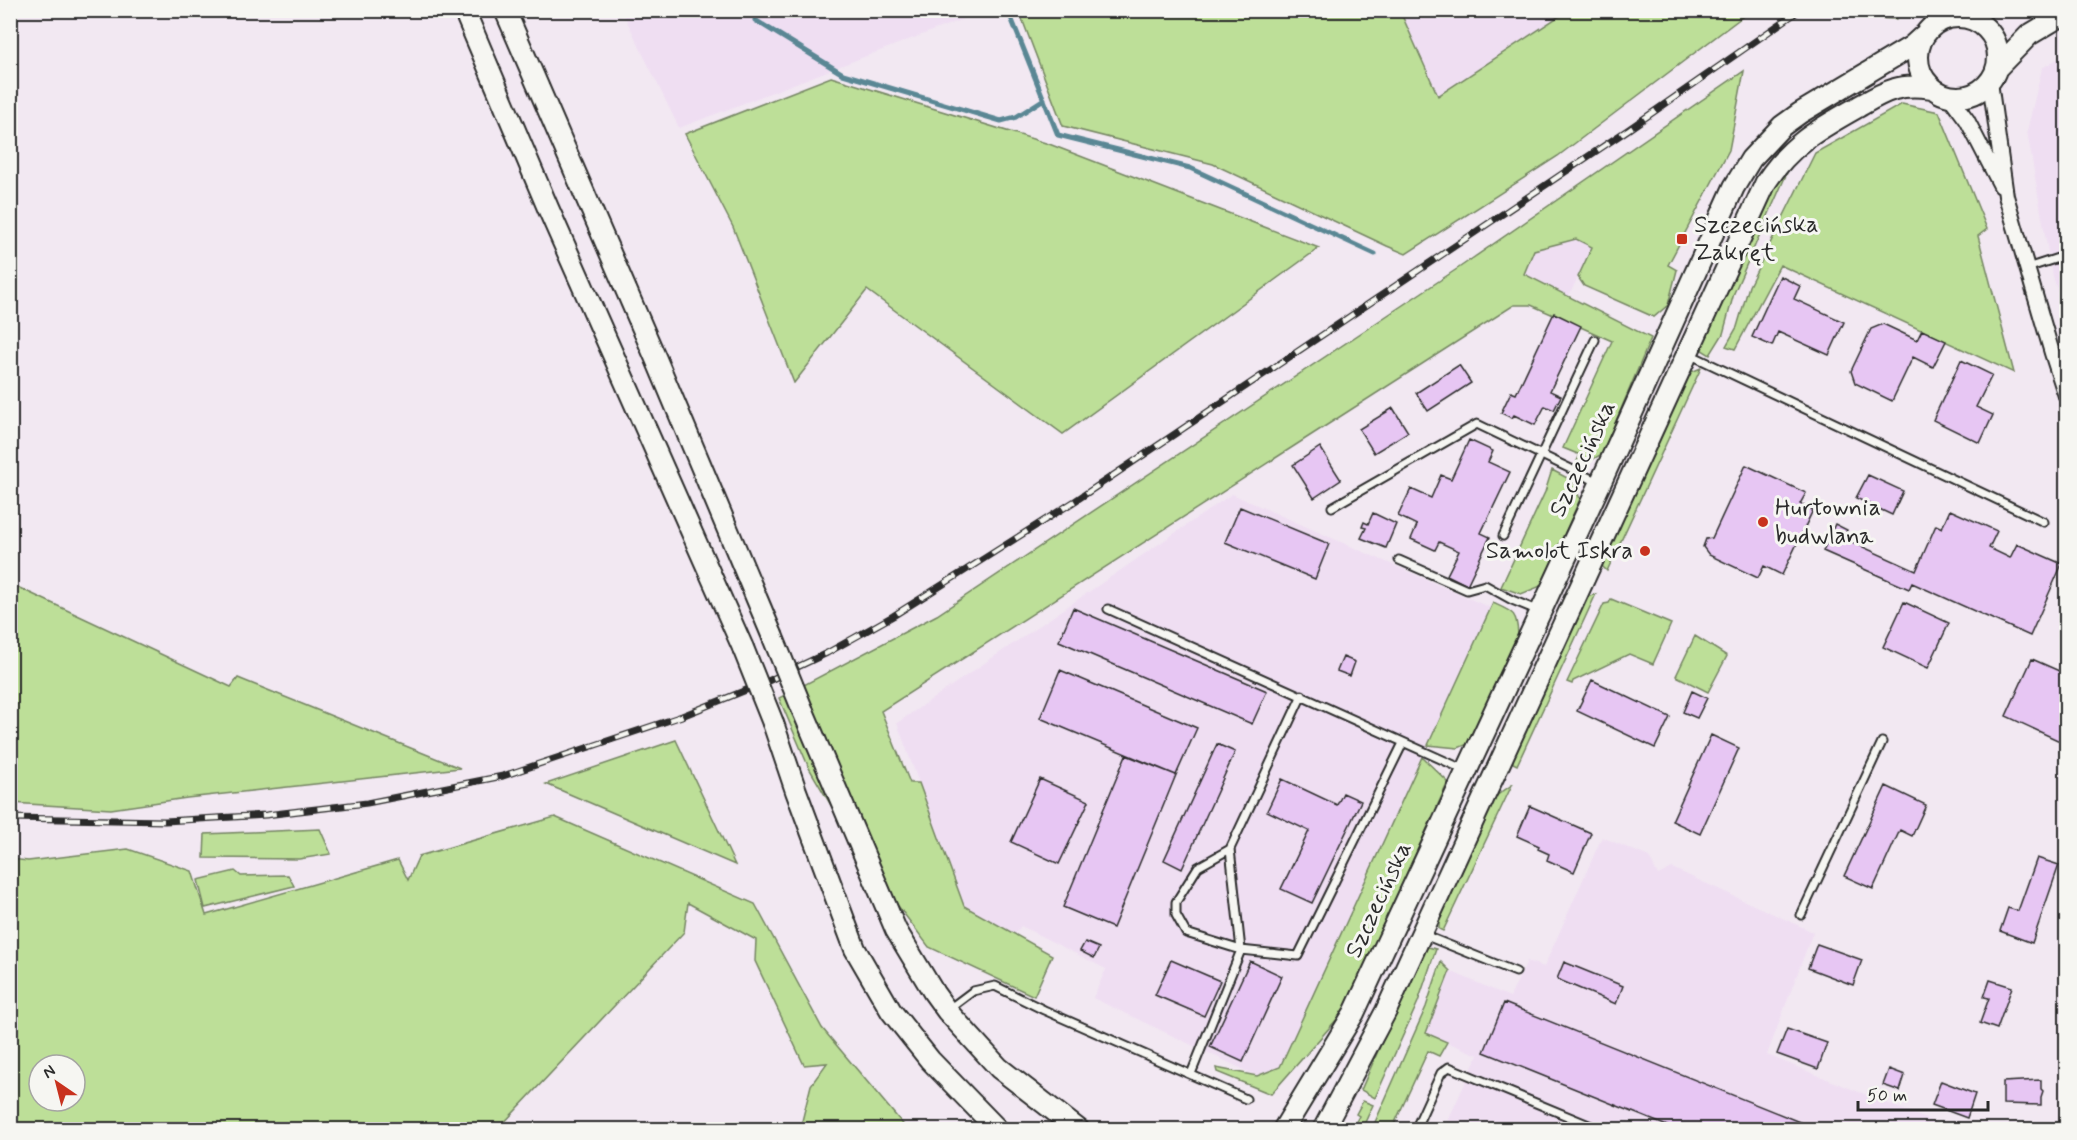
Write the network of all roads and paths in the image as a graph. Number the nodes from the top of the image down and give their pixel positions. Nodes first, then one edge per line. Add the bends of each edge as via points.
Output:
1 (464, 10) edge
2 (505, 10) edge
3 (1993, 10) edge
4 (2067, 13) edge
5 (1966, 17) junction
6 (1923, 36) junction
7 (1993, 75) junction
8 (1932, 87) junction
9 (1950, 97) junction
10 (2006, 196) junction
11 (2061, 258) dead end
12 (2027, 268) junction
13 (1595, 340) dead end
14 (1686, 353) junction
15 (2052, 353) junction
16 (2067, 374) edge
17 (2067, 396) edge
18 (1541, 456) junction
19 (1600, 484) junction
20 (1332, 507) dead end
21 (2044, 522) dead end
22 (1503, 536) dead end
23 (1399, 560) dead end
24 (1108, 609) dead end
25 (1540, 611) junction
26 (1302, 695) junction
27 (1882, 742) dead end
28 (1403, 743) junction
29 (1467, 771) junction
30 (1230, 849) junction
31 (1801, 915) dead end
32 (1421, 933) junction
33 (1241, 950) junction
34 (1516, 972) dead end
35 (947, 1011) junction
36 (1191, 1074) junction
37 (1246, 1099) dead end
38 (998, 1130) edge
39 (1079, 1130) edge
40 (1282, 1130) edge
41 (1323, 1130) edge
42 (1415, 1130) edge
43 (1601, 1130) edge

1 - 38 main road, bridge via 742,648 855,949 891,1011 930,1060
2 - 35 main road, bridge via 896,930
3 - 5 main road
4 - 7 main road via 2029,35
5 - 6 main road via 1946,18
5 - 7 main road via 1990,32 1998,50
6 - 8 main road via 1918,63 1925,81
6 - 19 main road, Szczecińska via 1800,113 1751,159 1734,187
7 - 9 main road via 1972,95
7 - 10 street
8 - 9 main road
8 - 14 main road, Szczecińska via 1911,86 1881,94 1803,140 1787,155 1766,182
9 - 10 street
10 - 12 street
11 - 12 lane
12 - 15 street
13 - 18 lane
14 - 21 lane
14 - 32 main road, Szczecińska
15 - 16 street
15 - 17 street
18 - 19 lane
18 - 20 lane via 1477,424
18 - 22 lane
19 - 25 main road, Szczecińska
23 - 25 lane via 1467,590 1485,585
24 - 26 lane
25 - 29 main road, Szczecińska
26 - 28 lane
26 - 30 lane
27 - 31 lane
28 - 29 lane
28 - 33 lane via 1298,956
29 - 40 main road, Szczecińska via 1354,1012
30 - 33 lane
30 - 33 lane via 1198,867 1176,902 1176,915 1186,933
32 - 34 lane
32 - 41 main road, Szczecińska via 1386,1011
33 - 36 lane
35 - 36 lane via 973,991 995,986
35 - 39 main road via 999,1068
36 - 37 lane
42 - 43 lane via 1441,1073 1449,1067

